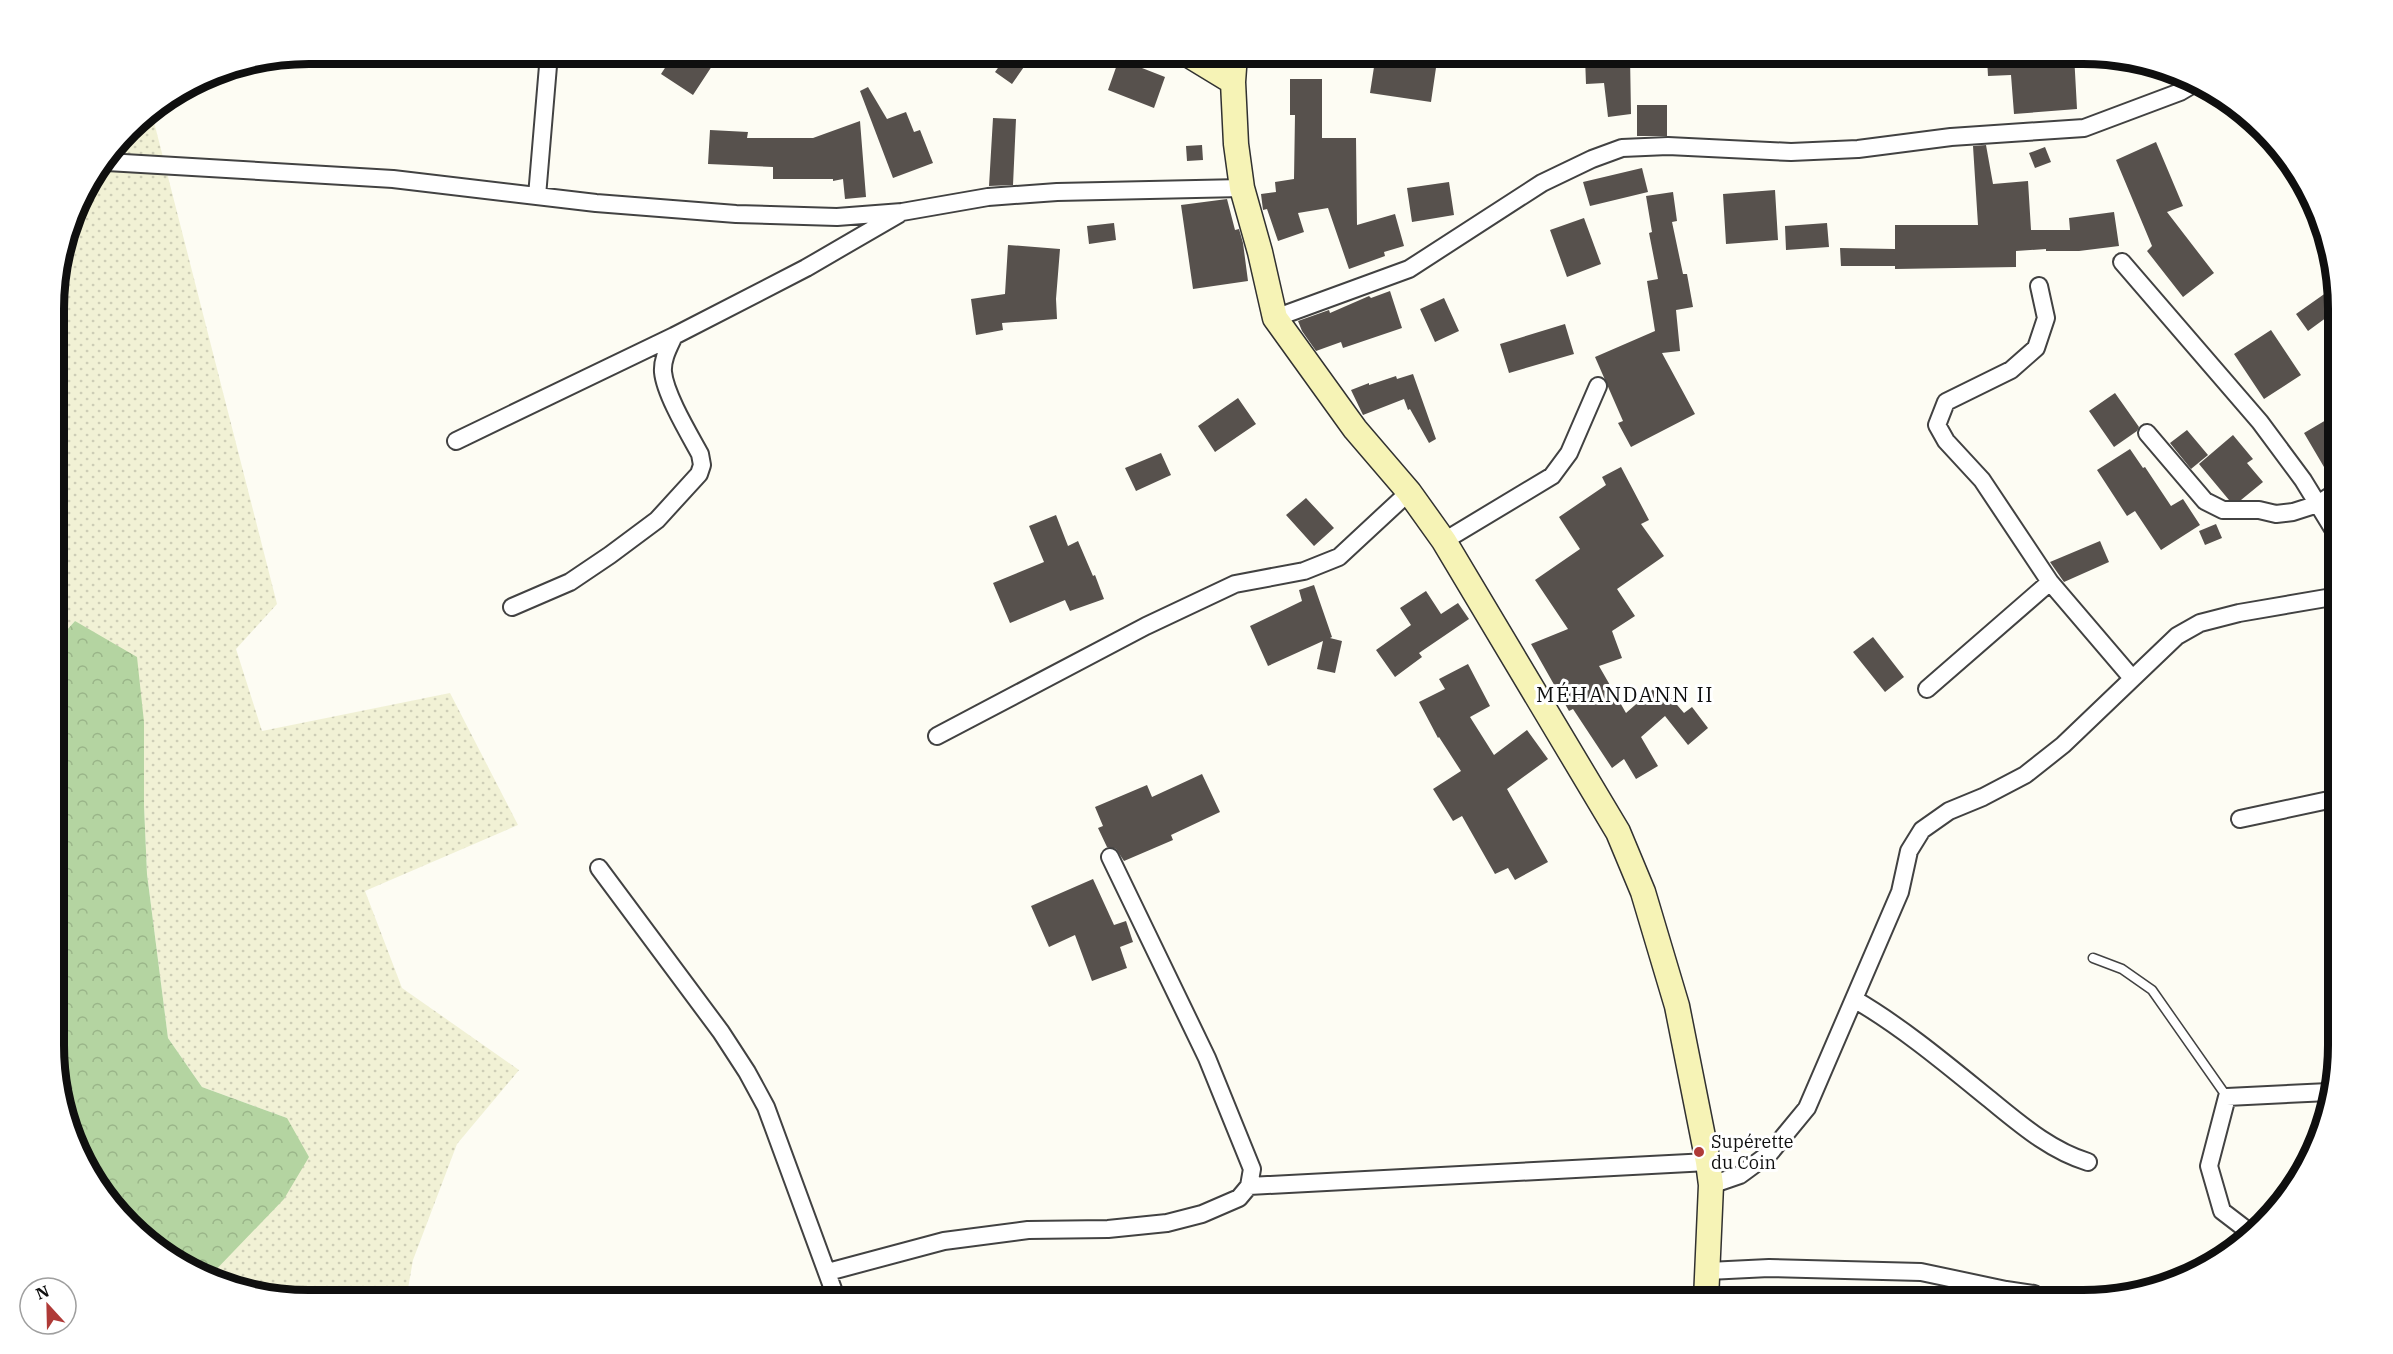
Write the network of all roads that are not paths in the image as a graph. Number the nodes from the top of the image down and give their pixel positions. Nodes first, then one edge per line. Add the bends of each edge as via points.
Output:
1 (548, 64) edge
2 (1203, 64) edge
3 (1234, 64) edge
4 (1233, 82) junction
5 (2187, 88) edge
6 (113, 162) edge
7 (1242, 188) junction
8 (537, 196) junction
9 (902, 212) junction
10 (2122, 262) dead end
11 (2039, 286) dead end
12 (1275, 318) junction
13 (674, 336) junction
14 (1598, 386) dead end
15 (2147, 433) dead end
16 (456, 441) dead end
17 (1408, 492) junction
18 (2328, 498) edge
19 (2318, 504) junction
20 (2328, 520) edge
21 (1444, 541) junction
22 (2050, 582) junction
23 (2328, 598) edge
24 (512, 607) dead end
25 (2132, 678) junction
26 (1927, 689) dead end
27 (937, 736) dead end
28 (2328, 800) edge
29 (2240, 819) dead end
30 (1110, 858) dead end
31 (599, 868) dead end
32 (2093, 958) dead end
33 (1854, 999) junction
34 (2324, 1092) edge
35 (2227, 1097) junction
36 (2088, 1162) dead end
37 (1710, 1173) junction
38 (1249, 1186) junction
39 (2245, 1229) edge
40 (1708, 1271) junction
41 (828, 1272) junction
42 (834, 1290) edge
43 (1707, 1290) edge
44 (2006, 1290) edge

1 - 8 street
2 - 4 street
3 - 4 street
4 - 7 street
5 - 12 street via 2084,128 1791,152 1668,146 1622,148 1542,183 1409,269
6 - 8 street via 393,179
7 - 9 street via 988,196
7 - 12 street
8 - 9 street via 736,214 837,217
9 - 13 street via 806,268
10 - 19 street via 2260,422
11 - 22 street via 2046,318 2036,348 2011,370 1946,402 1937,425 1946,441 1982,480
12 - 17 street via 1354,429
13 - 16 street
13 - 24 street via 665,354 663,372 668,391 700,454 699,474 657,520 610,555 570,582
14 - 21 street via 1569,453 1552,476
15 - 19 street via 2205,501 2223,510 2276,514
17 - 21 street
17 - 27 street via 1339,557 1304,571 1234,584
18 - 19 street
19 - 20 street
21 - 37 street via 1618,832 1643,892 1677,1006
22 - 25 street
22 - 26 street
23 - 25 street via 2200,623 2177,636
25 - 33 street via 2063,745 2025,775 1949,811 1922,830 1909,851 1900,892
28 - 29 street
30 - 38 street via 1207,1058 1252,1169
31 - 41 street via 747,1072 766,1107
32 - 35 lane via 2122,969 2152,990
33 - 36 street via 1890,1020 2022,1127 2072,1157
33 - 37 street via 1807,1107 1770,1154 1740,1175
34 - 35 street
35 - 39 street via 2209,1166 2222,1211
37 - 38 street
37 - 40 street
38 - 41 street via 1239,1198 1167,1223 1108,1229 1028,1230 944,1241
40 - 43 street
40 - 44 street via 1769,1268 1921,1272
41 - 42 street

